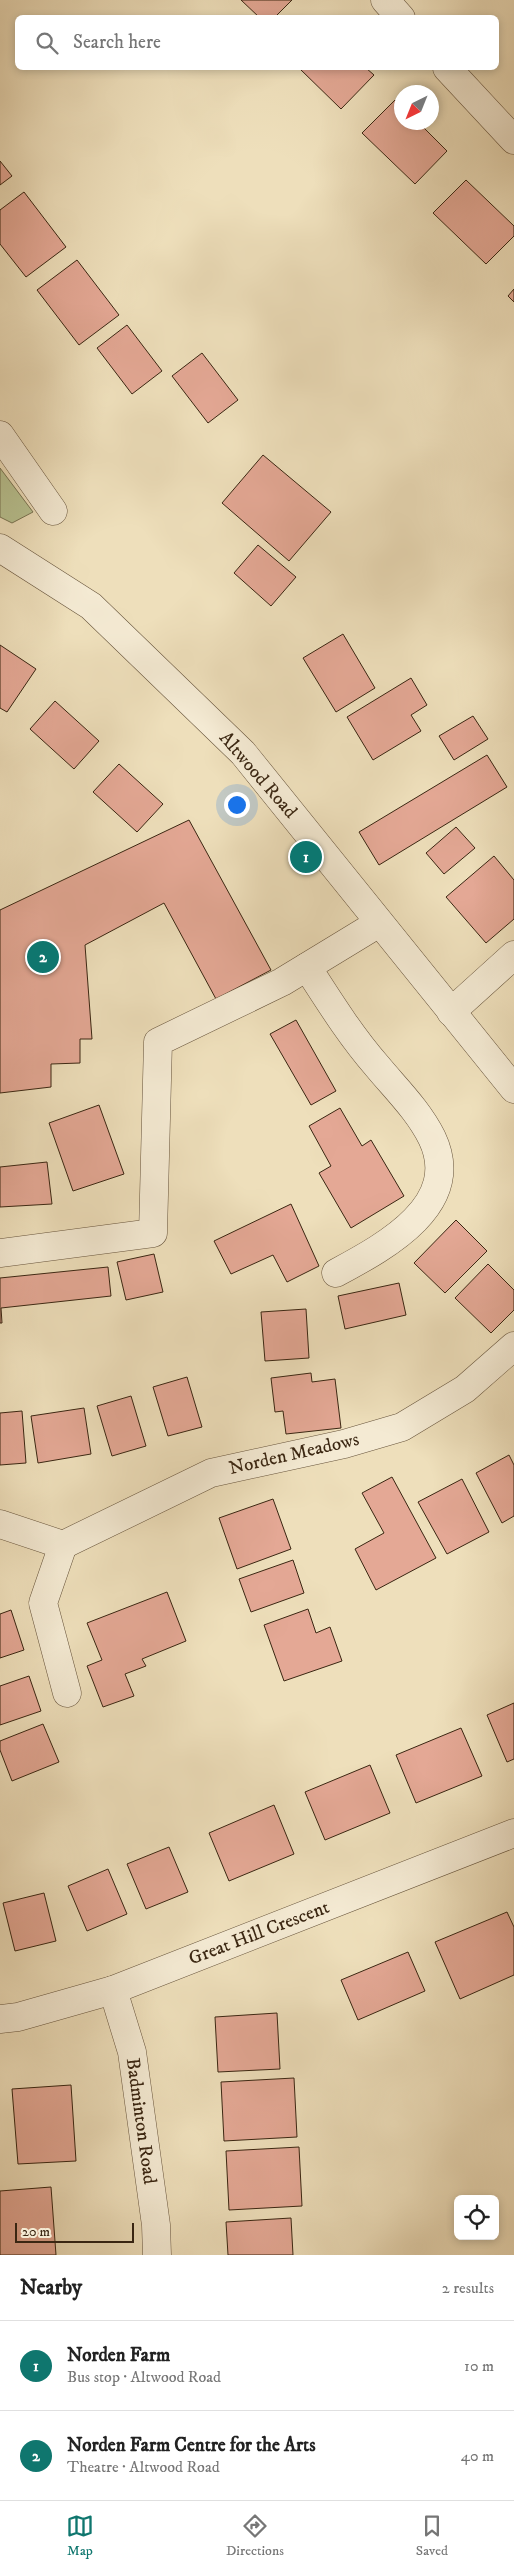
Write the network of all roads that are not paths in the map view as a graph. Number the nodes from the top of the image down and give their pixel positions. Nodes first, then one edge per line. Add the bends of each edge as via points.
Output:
1 (385, 0) edge
2 (398, 15) edge
3 (449, 70) edge
4 (509, 125) edge
5 (0, 435) edge
6 (52, 511) dead end
7 (0, 548) edge
8 (379, 923) junction
9 (514, 955) edge
10 (307, 967) junction
11 (451, 1012) junction
12 (514, 1090) edge
13 (0, 1253) edge
14 (336, 1273) dead end
15 (514, 1346) edge
16 (0, 1524) edge
17 (63, 1545) junction
18 (66, 1693) dead end
19 (514, 1833) edge
20 (113, 1990) junction
21 (0, 2019) edge
22 (157, 2255) edge

1 - 2 street
3 - 4 street
5 - 6 street
7 - 8 street, Altwood Road via 91,606 243,753
8 - 10 street
8 - 11 street, Altwood Road
9 - 11 street
10 - 13 street via 158,1042 153,1233
10 - 14 street via 349,1032 412,1106 432,1139 440,1167 436,1188 423,1212 376,1252
11 - 12 street, Altwood Road
15 - 17 street, Norden Meadows via 465,1389 402,1427 344,1444 211,1473
16 - 17 street
17 - 18 street via 43,1602
19 - 20 street, Great Hill Crescent
20 - 21 street, Great Hill Crescent via 18,2018
20 - 22 street, Badminton Road via 132,2052 156,2225

